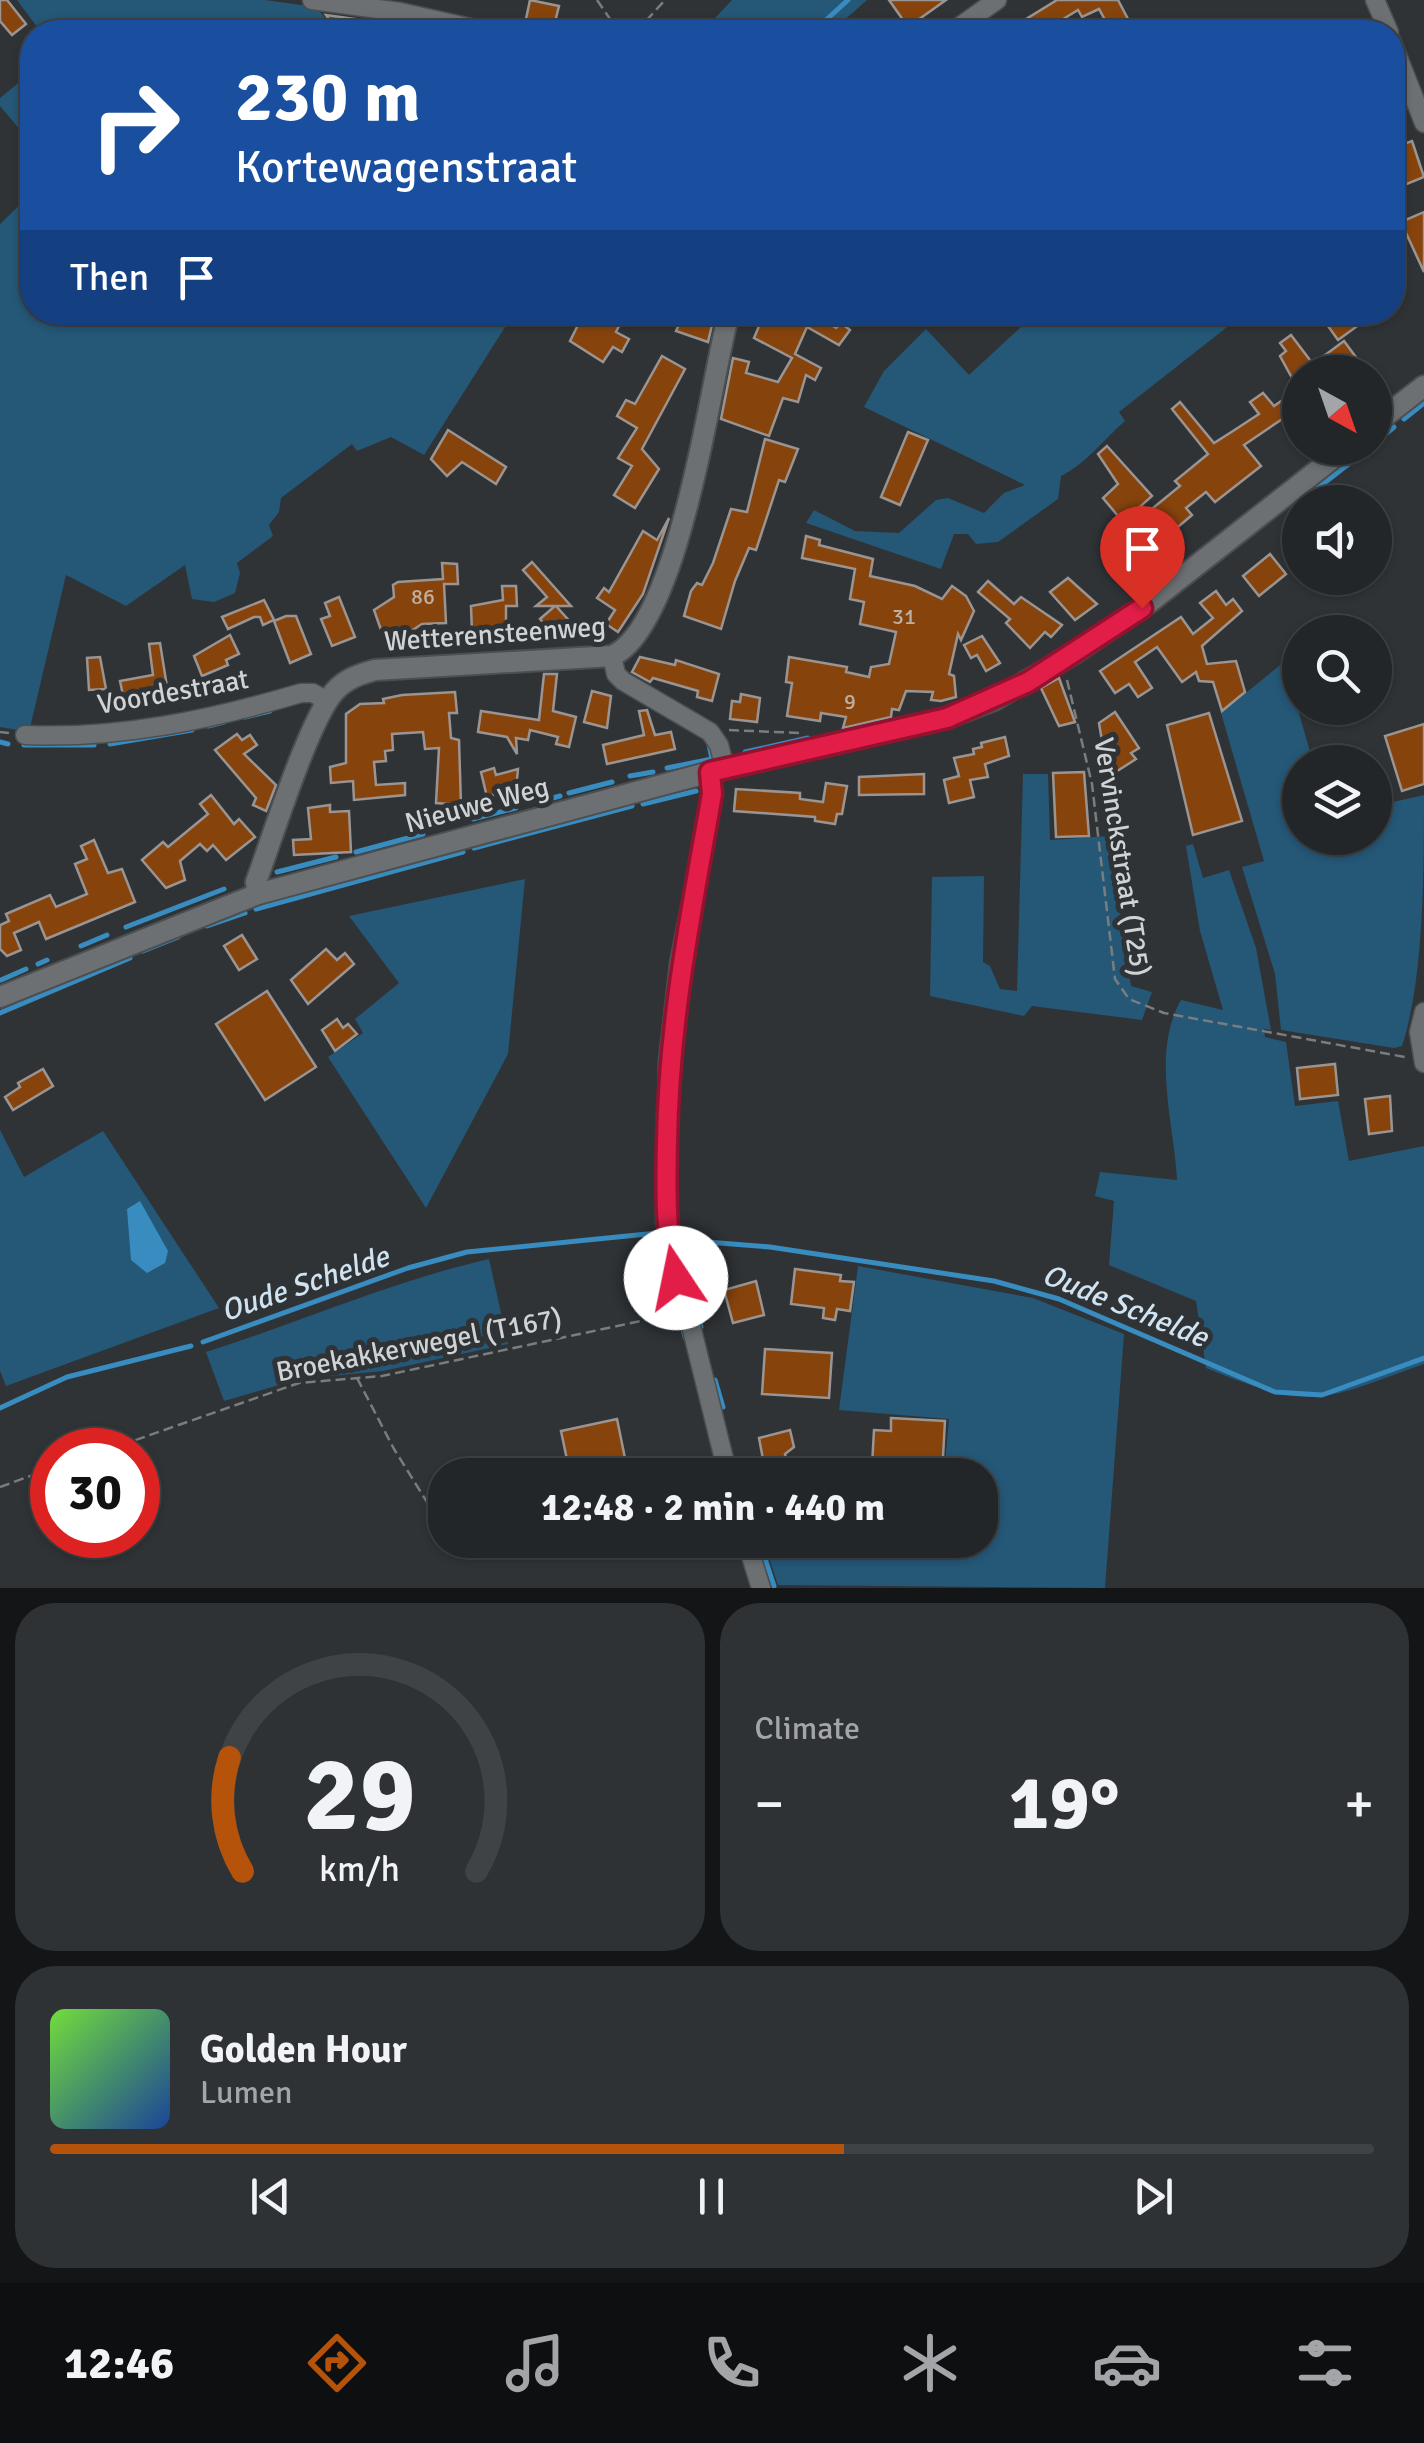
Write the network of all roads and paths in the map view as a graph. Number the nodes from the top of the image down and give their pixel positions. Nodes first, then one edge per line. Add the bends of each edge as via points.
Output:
1 (312, 0) edge
2 (666, 0) edge
3 (997, 0) edge
4 (436, 20) edge
5 (647, 20) edge
6 (969, 20) edge
7 (1405, 75) edge
8 (1424, 123) edge
9 (725, 325) edge
10 (1424, 386) edge
11 (1392, 411) edge
12 (1325, 465) edge
13 (612, 656) junction
14 (1059, 663) junction
15 (327, 701) junction
16 (803, 733) dead end
17 (712, 734) junction
18 (25, 735) dead end
19 (717, 770) junction
20 (258, 894) junction
21 (0, 997) edge
22 (1424, 1012) edge
23 (1423, 1060) edge
24 (685, 1312) junction
25 (357, 1378) junction
26 (160, 1432) edge
27 (724, 1458) edge
28 (30, 1476) edge
29 (0, 1487) edge
30 (428, 1505) edge
31 (752, 1558) edge
32 (761, 1588) edge

1 - 4 street
2 - 5 path
3 - 6 street
7 - 8 street
9 - 13 street, Wetterensteenweg via 672,564 642,630
10 - 11 street
12 - 14 street, Nieuwe Weg via 1181,579
13 - 15 street, Wetterensteenweg via 376,670 347,681
13 - 17 street via 623,681
14 - 19 street, Nieuwe Weg via 947,718
14 - 23 path, Vervinckstraat (T25) via 1092,784 1114,978 1128,999 1212,1023
15 - 18 street, Voordestraat via 301,693 174,726 105,736
15 - 20 street via 256,882
16 - 17 path
17 - 19 street
19 - 20 street, Nieuwe Weg
19 - 24 street via 668,1061 665,1221
20 - 21 street
22 - 23 street
24 - 25 path, Broekakkerwegel (T167)
24 - 27 street
25 - 26 path, Broekakkerwegel (T167) via 299,1383
25 - 30 path
28 - 29 path
31 - 32 street

